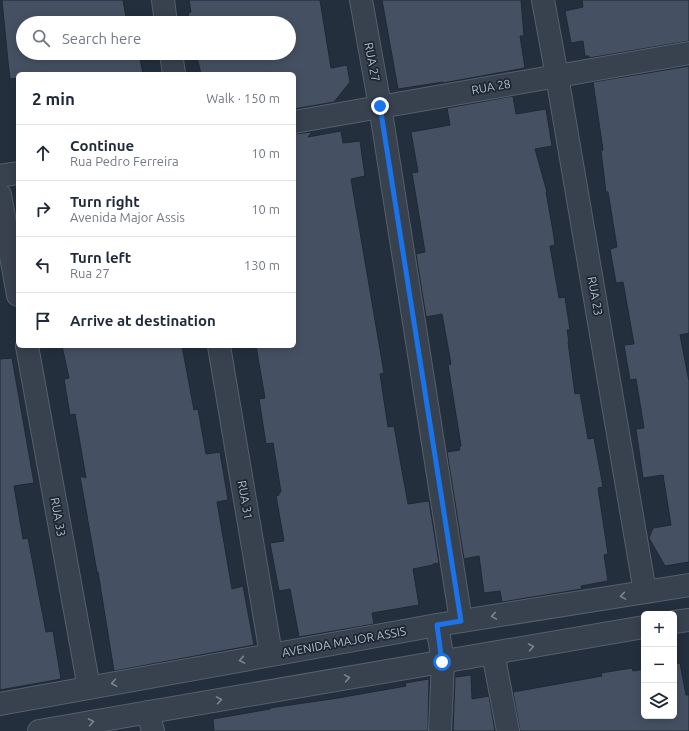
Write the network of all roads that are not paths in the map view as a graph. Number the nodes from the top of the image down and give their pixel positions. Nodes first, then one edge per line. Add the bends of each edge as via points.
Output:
1 (163, 0) edge
2 (361, 0) edge
3 (543, 0) edge
4 (165, 16) edge
5 (689, 53) edge
6 (172, 60) edge
7 (174, 72) edge
8 (557, 76) junction
9 (380, 106) junction
10 (296, 122) edge
11 (16, 173) edge
12 (0, 176) edge
13 (0, 195) edge
14 (16, 284) edge
15 (27, 348) edge
16 (219, 348) edge
17 (689, 585) edge
18 (645, 592) junction
19 (689, 620) edge
20 (461, 621) junction
21 (677, 622) edge
22 (437, 625) junction
23 (641, 628) edge
24 (492, 653) junction
25 (271, 654) junction
26 (442, 662) junction
27 (89, 688) junction
28 (0, 704) edge
29 (150, 721) edge
30 (39, 731) edge
31 (440, 731) edge
32 (508, 731) edge

1 - 4 street
2 - 9 street, RUA 27
3 - 8 street, RUA 23
5 - 8 street, RUA 28
6 - 7 street
8 - 9 street, RUA 28
8 - 18 street, RUA 23
9 - 10 street, RUA 28
9 - 20 street, RUA 27
11 - 12 street
13 - 14 street
15 - 27 street, RUA 33
16 - 25 street, RUA 31
17 - 18 street, AVENIDA MAJOR ASSIS
18 -> 20 street, AVENIDA MAJOR ASSIS
19 - 21 street
20 - 22 street, AVENIDA MAJOR ASSIS
22 - 25 street, AVENIDA MAJOR ASSIS
22 - 26 street
24 -> 23 street
24 - 26 street
24 - 32 street
25 -> 27 street, AVENIDA MAJOR ASSIS
29 -> 26 street
26 - 31 street
27 - 28 street, AVENIDA MAJOR ASSIS
30 -> 29 street

